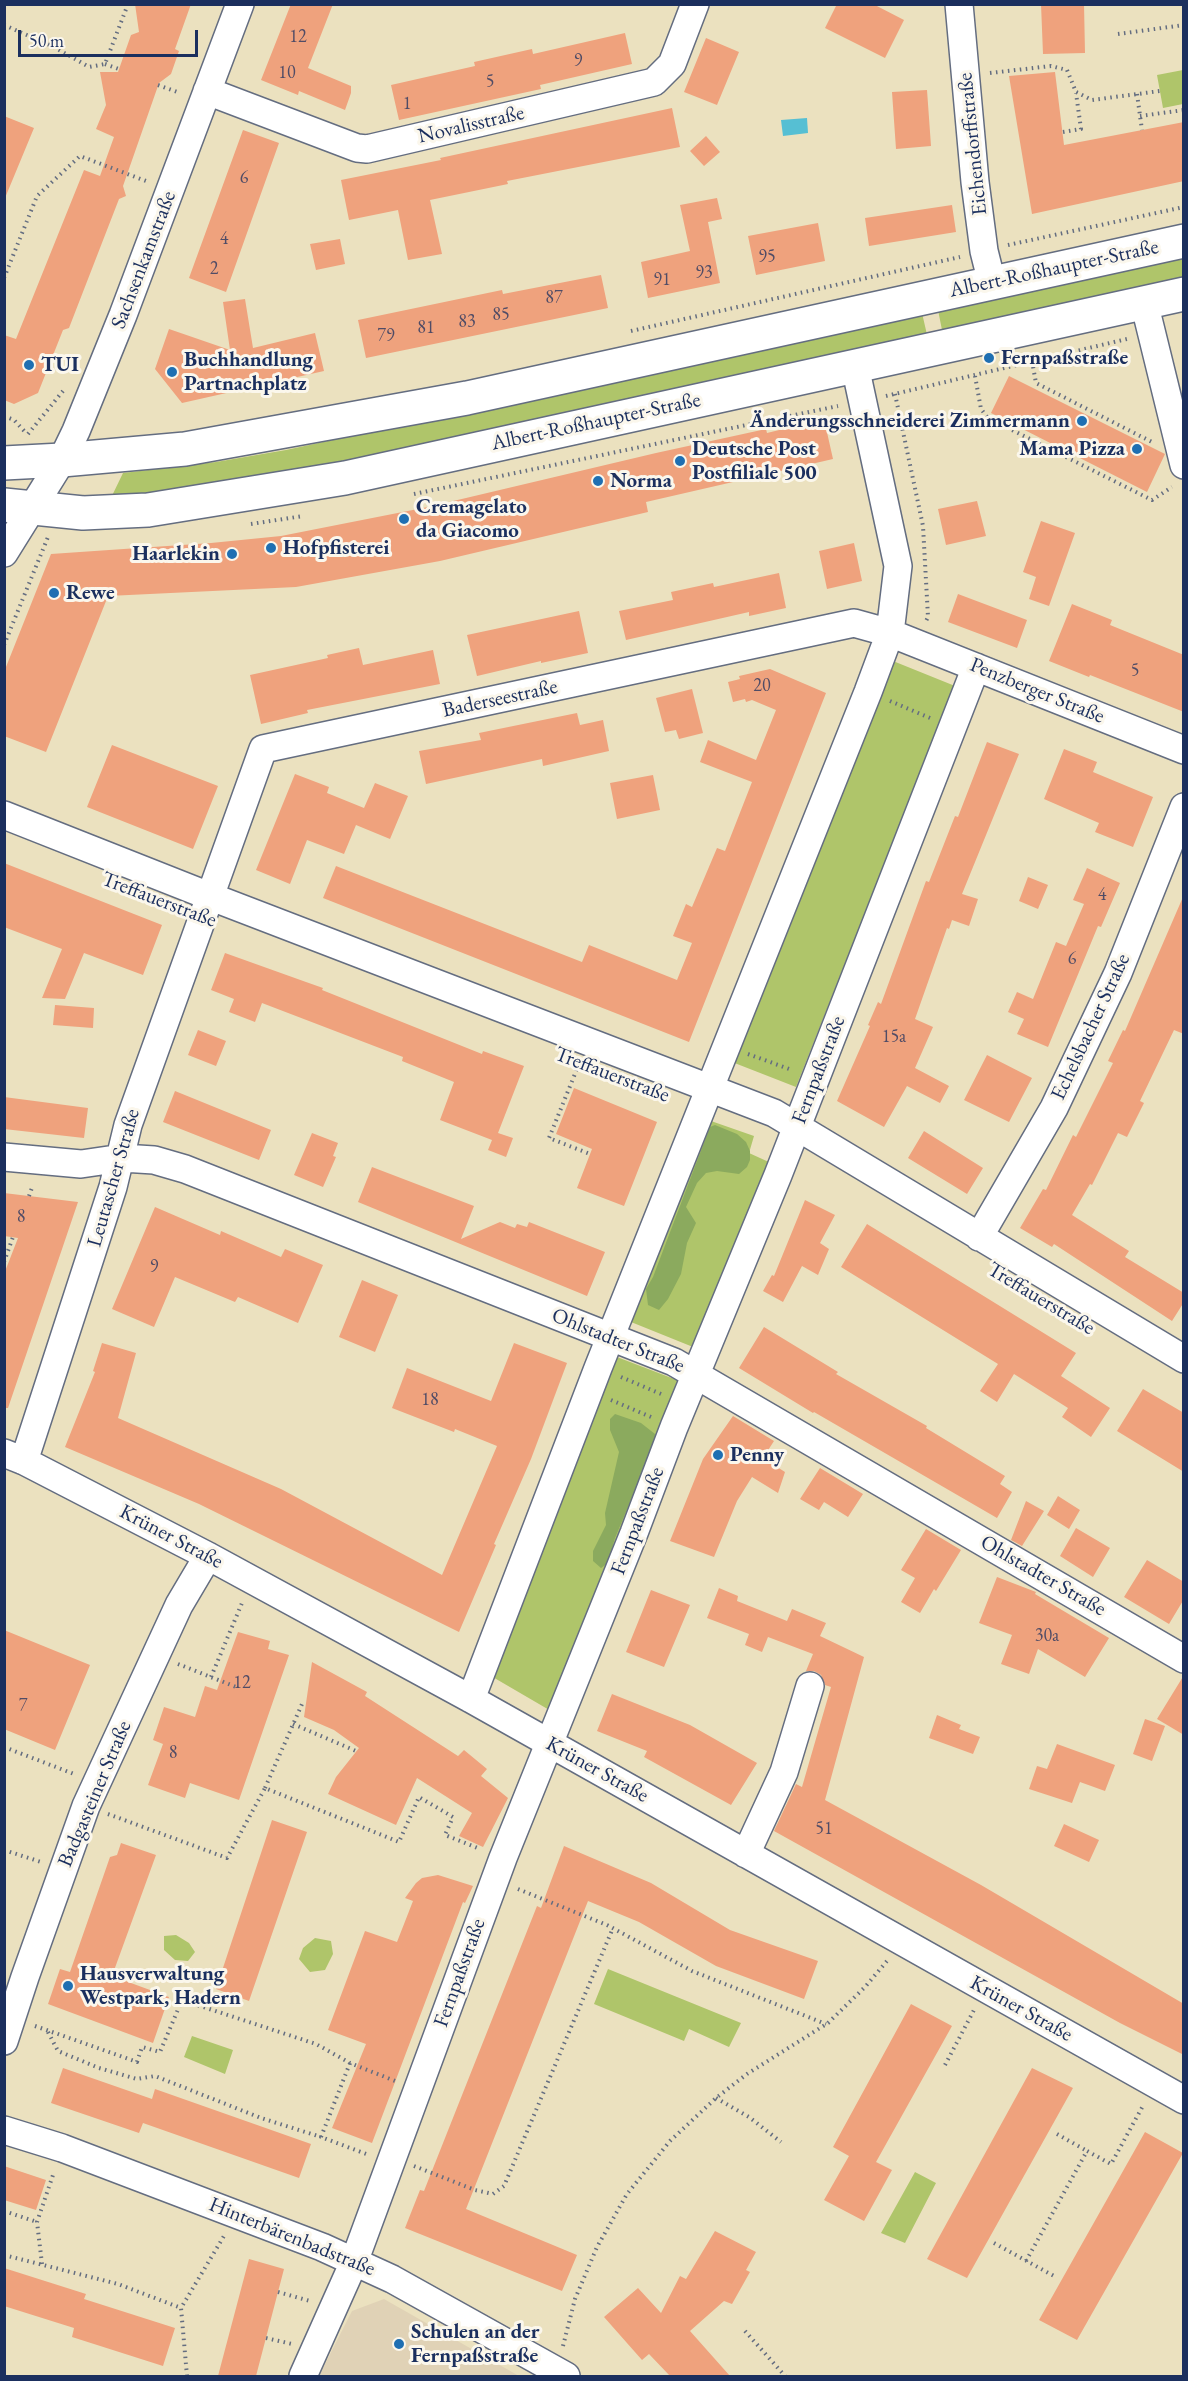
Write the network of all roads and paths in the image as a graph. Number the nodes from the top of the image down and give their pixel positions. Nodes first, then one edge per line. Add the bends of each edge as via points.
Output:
1 (128, 4) edge
2 (240, 4) edge
3 (695, 4) edge
4 (959, 4) edge
5 (4, 25) edge
6 (1184, 25) edge
7 (1118, 34) dead end
8 (105, 64) junction
9 (119, 69) dead end
10 (965, 76) junction
11 (207, 91) junction
12 (1160, 91) dead end
13 (1076, 92) junction
14 (1137, 94) junction
15 (1184, 110) edge
16 (1140, 116) junction
17 (1142, 130) dead end
18 (1063, 132) dead end
19 (170, 191) junction
20 (1184, 207) edge
21 (1184, 241) edge
22 (984, 250) junction
23 (4, 278) edge
24 (992, 283) junction
25 (1184, 294) edge
26 (1148, 318) junction
27 (620, 333) dead end
28 (1030, 354) dead end
29 (1032, 362) junction
30 (855, 366) junction
31 (975, 376) junction
32 (70, 383) dead end
33 (863, 401) junction
34 (4, 416) edge
35 (28, 434) junction
36 (62, 460) junction
37 (7, 463) edge
38 (1179, 464) edge
39 (18, 507) edge
40 (46, 540) dead end
41 (4, 553) edge
42 (890, 633) junction
43 (4, 645) edge
44 (976, 667) junction
45 (868, 692) junction
46 (953, 728) junction
47 (1184, 750) edge
48 (1184, 807) edge
49 (4, 815) edge
50 (209, 896) junction
51 (727, 1047) junction
52 (590, 1066) dead end
53 (815, 1079) junction
54 (710, 1088) junction
55 (798, 1125) junction
56 (590, 1154) dead end
57 (4, 1157) edge
58 (122, 1158) junction
59 (13, 1237) dead end
60 (979, 1237) junction
61 (4, 1262) edge
62 (611, 1338) junction
63 (1184, 1359) edge
64 (696, 1373) junction
65 (594, 1380) junction
66 (679, 1415) junction
67 (14, 1457) edge
68 (208, 1556) junction
69 (251, 1580) junction
70 (155, 1655) junction
71 (1184, 1659) edge
72 (211, 1677) junction
73 (810, 1686) dead end
74 (236, 1687) dead end
75 (471, 1699) junction
76 (302, 1704) dead end
77 (293, 1724) junction
78 (548, 1743) junction
79 (4, 1747) edge
80 (356, 1751) dead end
81 (265, 1788) junction
82 (91, 1794) junction
83 (4, 1850) edge
84 (746, 1854) junction
85 (499, 1869) junction
86 (63, 1870) junction
87 (613, 1928) junction
88 (903, 1942) junction
89 (985, 1990) junction
90 (168, 2001) dead end
91 (179, 2006) junction
92 (826, 2024) junction
93 (8, 2029) edge
94 (48, 2031) junction
95 (350, 2063) junction
96 (945, 2065) dead end
97 (1155, 2083) junction
98 (418, 2090) junction
99 (716, 2098) junction
100 (1184, 2100) edge
101 (4, 2130) edge
102 (1057, 2134) dead end
103 (321, 2137) junction
104 (781, 2142) dead end
105 (62, 2148) junction
106 (1087, 2151) junction
107 (392, 2160) junction
108 (4, 2211) edge
109 (237, 2213) junction
110 (37, 2222) junction
111 (994, 2242) dead end
112 (4, 2254) edge
113 (1026, 2261) junction
114 (354, 2262) junction
115 (42, 2264) junction
116 (1054, 2276) dead end
117 (278, 2292) dead end
118 (181, 2308) junction
119 (334, 2308) junction
120 (745, 2331) dead end
121 (561, 2373) edge
122 (187, 2376) edge
123 (303, 2376) edge
124 (785, 2376) edge

1 - 8 path
2 - 11 street, Sachsenkamstraße
3 - 11 street, Novalisstraße via 672,64 654,82 367,149
4 - 10 street, Eichendorffstraße
5 - 8 path via 54,46 89,67
6 - 7 path
8 - 9 path
10 - 13 path via 1051,66 1067,70
10 - 22 street, Eichendorffstraße
11 - 19 street, Sachsenkamstraße
12 - 14 path
13 - 14 path via 1092,100
13 - 18 path via 1081,129
14 - 16 path
15 - 16 path
16 - 17 path
19 - 23 path via 80,156 36,196
19 - 36 street, Sachsenkamstraße
20 - 22 path, Albert-Roßhaupter-Straße
21 - 24 main road, Albert-Roßhaupter-Straße
22 - 24 street, Eichendorffstraße
22 - 27 path, Albert-Roßhaupter-Straße
24 - 36 main road, Albert-Roßhaupter-Straße via 467,398 185,449
25 - 26 main road, Albert-Roßhaupter-Straße
26 - 29 path
26 - 30 main road, Albert-Roßhaupter-Straße
26 - 38 street
28 - 29 path
29 - 31 path
29 - 38 path via 1036,383 1166,450
30 - 33 street
30 - 39 main road, Albert-Roßhaupter-Straße via 345,478 221,500 148,510 83,513
31 - 33 path
31 - 38 path via 981,409 988,418 1152,500
32 - 35 path
33 - 42 street via 898,566
34 - 35 path
35 - 37 path
36 - 37 main road, Albert-Roßhaupter-Straße
36 - 39 street, Sachsenkamstraße
39 - 41 street, Sachsenkamstraße
40 - 43 path
42 - 44 street, Penzberger Straße
42 - 45 street
42 - 50 street, Baderseestraße via 854,623 263,749
44 - 46 street, Fernpaßstraße
44 - 47 street, Penzberger Straße
45 - 46 path
45 - 51 street
46 - 53 street, Fernpaßstraße
48 - 60 street, Echelsbacher Straße via 1113,984 1054,1108
49 - 50 street, Treffauerstraße
50 - 54 street, Treffauerstraße
50 - 58 street, Leutascher Straße via 128,1125
51 - 53 path
51 - 54 street
52 - 56 path, Treffauerstraße via 579,1062 549,1138
53 - 55 street, Fernpaßstraße
54 - 55 street, Treffauerstraße
54 - 62 street
55 - 60 street, Treffauerstraße
55 - 64 street, Fernpaßstraße
57 - 58 street, Ohlstadter Straße via 81,1164
58 - 62 street, Ohlstadter Straße via 154,1160 185,1169
58 - 67 street, Leutascher Straße
59 - 61 path
60 - 63 street, Treffauerstraße
62 - 64 street, Ohlstadter Straße
62 - 65 street
64 - 66 street, Fernpaßstraße
64 - 71 street, Ohlstadter Straße
65 - 66 path
65 - 66 path
65 - 75 street
66 - 78 street, Fernpaßstraße
67 - 68 street, Krüner Straße
68 - 69 street, Krüner Straße
68 - 70 street, Badgasteiner Straße
69 - 72 path
69 - 75 street, Krüner Straße
70 - 72 path
70 - 82 street, Badgasteiner Straße
72 - 74 path
73 - 84 street via 784,1772
75 - 78 street, Krüner Straße
76 - 77 path
77 - 80 path
77 - 81 path
78 - 84 street, Krüner Straße
78 - 85 street, Fernpaßstraße
79 - 82 path
81 - 82 path via 227,1858
81 - 85 path via 399,1842 419,1797 453,1817 445,1835
82 - 86 street, Badgasteiner Straße
83 - 86 path
84 - 88 street, Krüner Straße
85 - 87 path
85 - 98 street, Fernpaßstraße
86 - 93 street, Badgasteiner Straße
87 - 92 path via 692,1971
87 - 107 path via 504,2186 493,2194 475,2190
88 - 89 street, Krüner Straße
88 - 92 path via 865,1987
89 - 96 path
89 - 97 street, Krüner Straße
90 - 91 path
91 - 94 path via 160,2052 142,2046 137,2061
91 - 95 path via 182,2000 304,2040
92 - 99 path
93 - 94 path
94 - 103 path via 58,2051 99,2068 138,2079 155,2076
95 - 98 path
95 - 103 path
97 - 100 street, Krüner Straße
97 - 106 path via 1111,2164
98 - 107 street, Fernpaßstraße
99 - 104 path
99 - 121 path via 670,2141 627,2194 597,2247 575,2299
101 - 105 street, Hinterbärenbadstraße
102 - 106 path
103 - 107 path
105 - 109 street, Hinterbärenbadstraße
105 - 110 path
106 - 113 path
107 - 114 street, Fernpaßstraße
108 - 110 path
109 - 114 street, Hinterbärenbadstraße
109 - 118 path
110 - 115 path
111 - 113 path
112 - 115 path
113 - 116 path
114 - 119 street, Fernpaßstraße
114 - 121 street, Hinterbärenbadstraße
115 - 118 path via 118,2284
117 - 119 path
118 - 122 path
119 - 123 street, Fernpaßstraße
120 - 124 path

